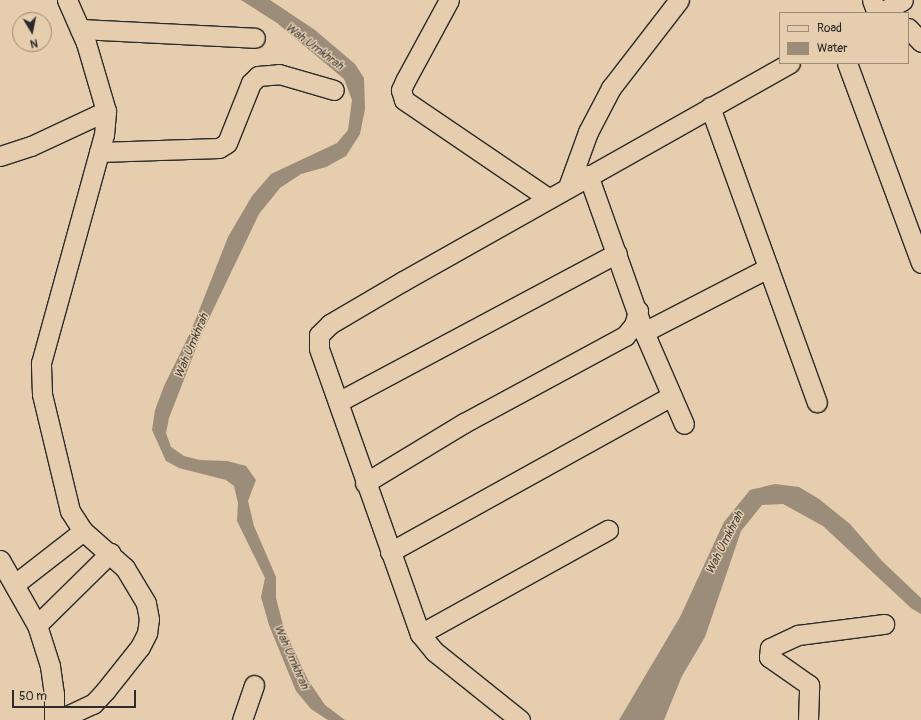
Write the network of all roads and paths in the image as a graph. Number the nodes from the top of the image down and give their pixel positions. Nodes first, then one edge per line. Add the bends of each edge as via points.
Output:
1 (67, 0) edge
2 (448, 0) edge
3 (679, 0) edge
4 (872, 0) edge
5 (889, 9) edge
6 (80, 29) junction
7 (909, 29) edge
8 (255, 38) dead end
9 (921, 42) edge
10 (788, 64) edge
11 (847, 64) edge
12 (334, 90) dead end
13 (710, 107) junction
14 (106, 111) junction
15 (99, 152) junction
16 (0, 156) edge
17 (588, 175) junction
18 (568, 187) junction
19 (548, 198) junction
20 (617, 253) junction
21 (921, 263) edge
22 (768, 268) junction
23 (638, 311) junction
24 (644, 332) junction
25 (672, 396) junction
26 (338, 402) junction
27 (817, 402) dead end
28 (684, 424) dead end
29 (365, 483) junction
30 (608, 530) dead end
31 (83, 531) junction
32 (390, 552) junction
33 (110, 553) junction
34 (0, 560) edge
35 (12, 588) edge
36 (884, 624) dead end
37 (37, 625) junction
38 (420, 634) junction
39 (254, 685) dead end
40 (54, 720) edge
41 (58, 720) edge
42 (242, 720) edge
43 (520, 720) edge
44 (808, 720) edge

1 - 6 street
2 - 19 street via 401,90 404,100
3 - 18 street via 611,88 588,132
4 - 5 street
6 - 8 street
6 - 14 street
7 - 9 street
10 - 13 street
11 - 21 street
12 - 15 street via 279,74 258,76 251,83 227,143 219,148
13 - 17 street
13 - 22 street
14 - 15 street
14 - 16 street via 31,146
15 - 31 street via 41,363 40,378 44,409 65,496 75,522
17 - 18 street
17 - 20 street
18 - 19 street
19 - 26 street via 321,330 319,348
20 - 23 street
20 - 26 street
22 - 24 street
22 - 27 street
23 - 24 street
23 - 29 street via 634,325 625,336 464,423
24 - 25 street
25 - 28 street
25 - 32 street
26 - 29 street
29 - 32 street
30 - 38 street
31 - 33 street
31 - 35 street
32 - 38 street
33 - 37 street
33 - 41 street via 135,581 146,603 149,619 147,633 140,647 93,704
34 - 35 street
35 - 37 street
36 - 44 street via 798,635 770,648 769,657 809,685
37 - 40 street via 50,666
38 - 43 street via 434,651
39 - 42 street

